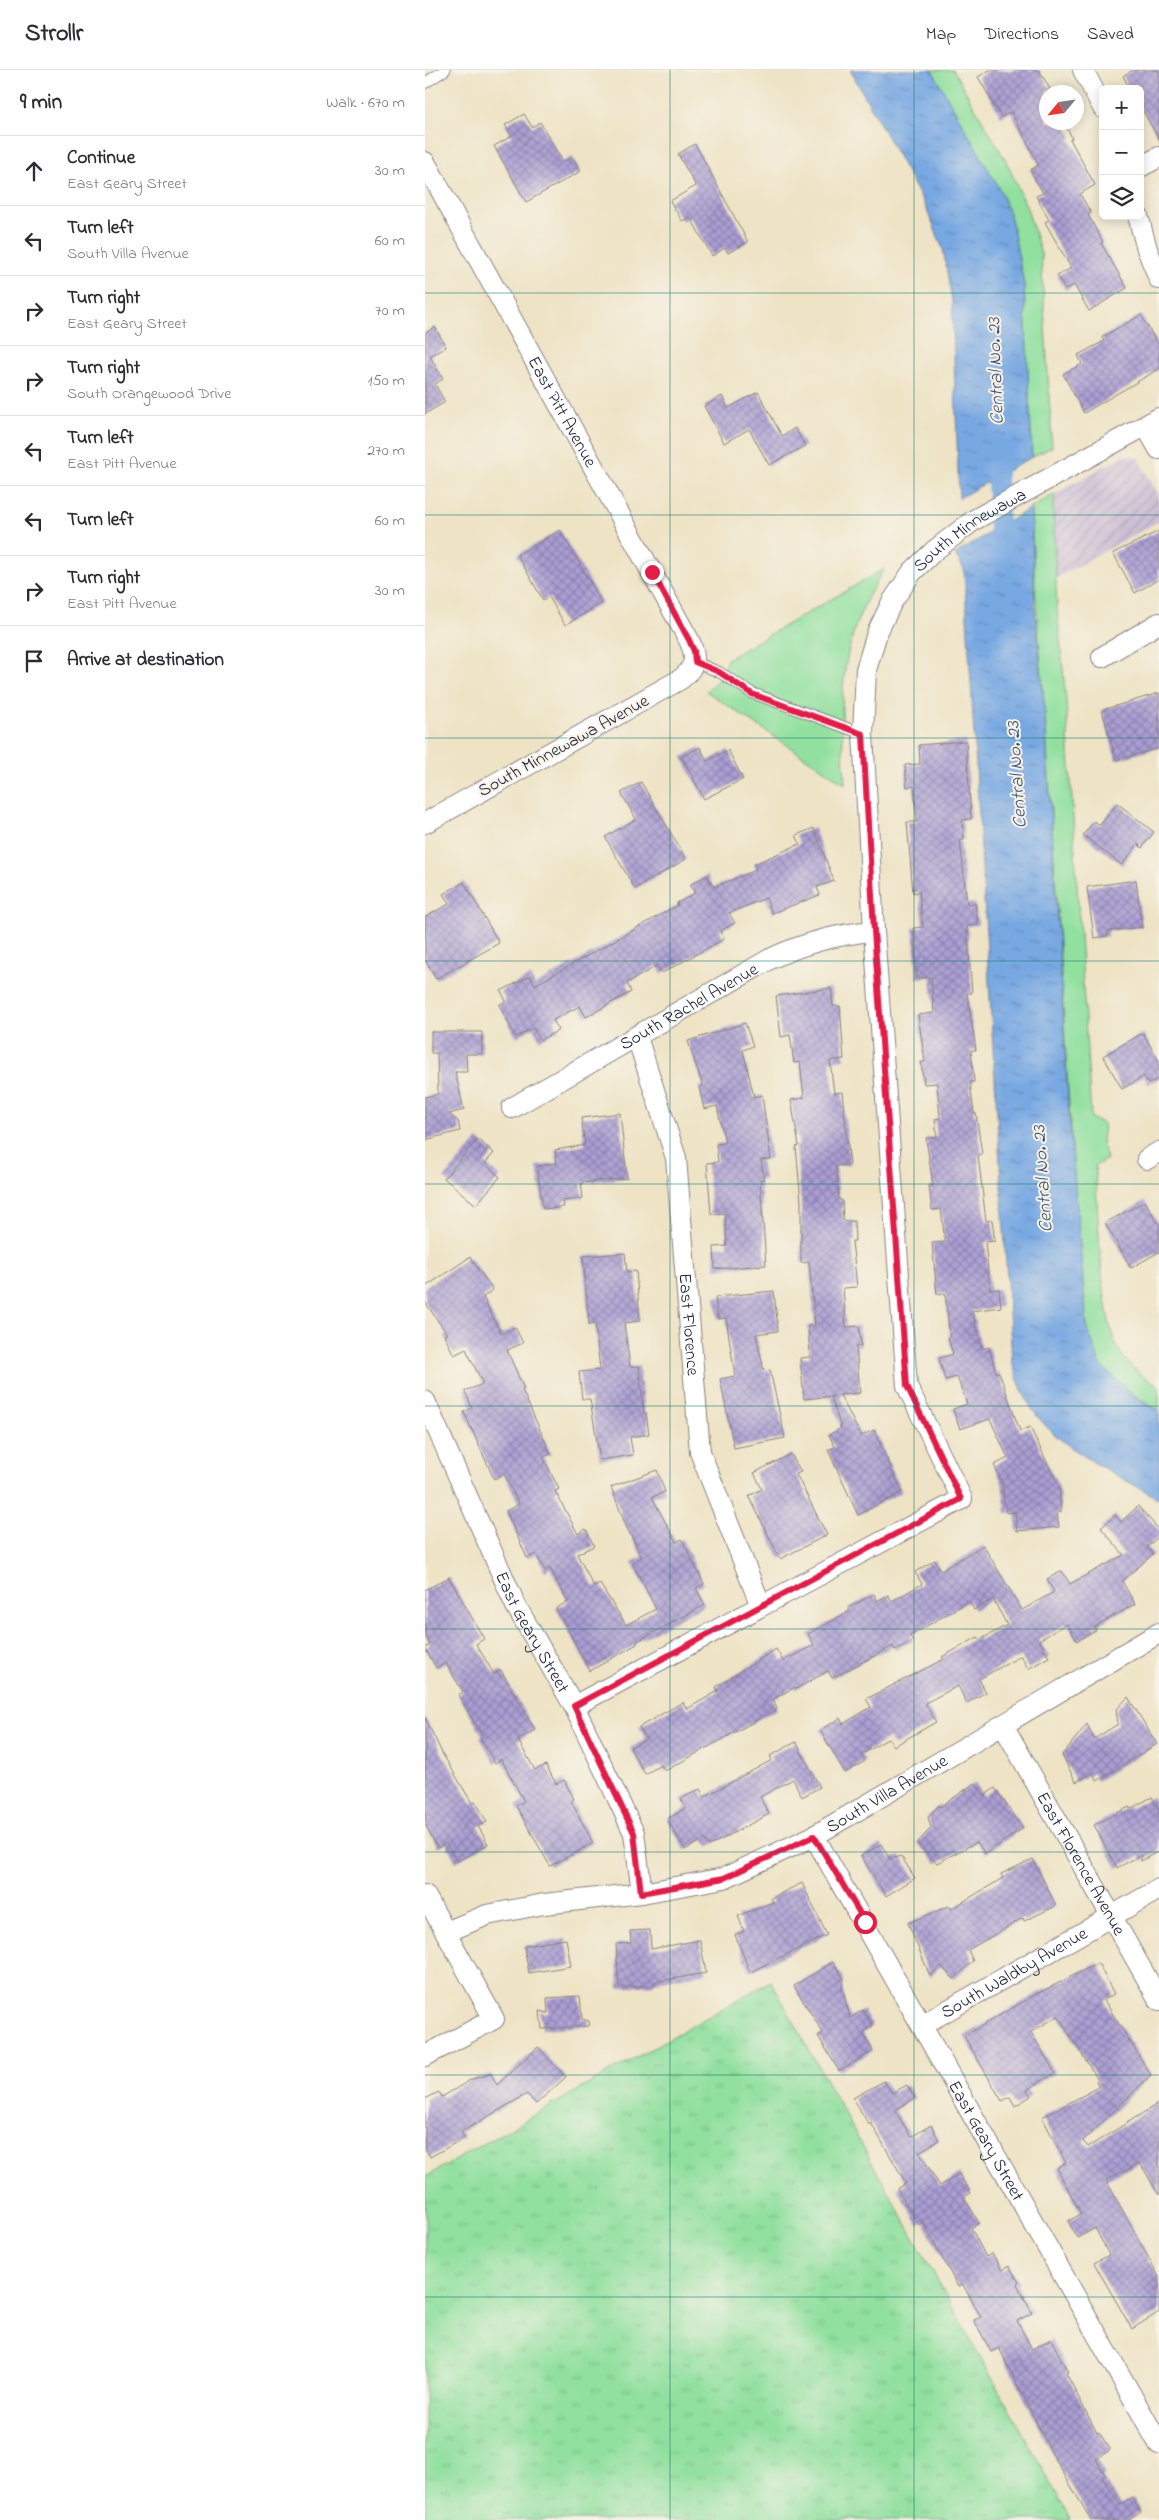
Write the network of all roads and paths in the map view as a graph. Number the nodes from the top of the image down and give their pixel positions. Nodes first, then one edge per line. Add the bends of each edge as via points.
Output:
1 (445, 70) edge
2 (1083, 70) edge
3 (425, 84) edge
4 (1099, 100) edge
5 (1159, 156) edge
6 (425, 162) edge
7 (1144, 165) edge
8 (1139, 220) edge
9 (1159, 279) edge
10 (1153, 422) edge
11 (1159, 449) edge
12 (1159, 623) edge
13 (1102, 657) dead end
14 (695, 662) junction
15 (863, 734) junction
16 (425, 823) edge
17 (874, 931) junction
18 (637, 1037) junction
19 (513, 1108) dead end
20 (425, 1401) edge
21 (761, 1606) junction
22 (1159, 1634) edge
23 (574, 1706) junction
24 (1003, 1725) junction
25 (814, 1836) junction
26 (1159, 1889) edge
27 (641, 1893) junction
28 (425, 1895) edge
29 (1112, 1917) junction
30 (446, 1932) junction
31 (1159, 2000) edge
32 (921, 2025) junction
33 (425, 2056) edge
34 (1159, 2444) edge

1 - 3 lane
2 - 4 street
5 - 7 street
6 - 14 street, East Pitt Avenue via 689,640
8 - 9 street
10 - 11 street
10 - 15 street, South Minnewawa via 974,520 912,572 877,633 866,670
12 - 13 street
14 - 15 lane via 719,672 752,694
14 - 16 street, South Minnewawa Avenue via 681,679
15 - 17 street
17 - 18 street, South Rachel Avenue via 849,933 797,946
17 - 21 street via 907,1386 961,1499
18 - 19 street, South Rachel Avenue
18 - 21 street, East Florence via 676,1158 700,1452
20 - 23 street, East Geary Street via 516,1606
21 - 23 street
22 - 24 street, South Villa Avenue
23 - 27 street, East Geary Street via 634,1833
24 - 25 street, South Villa Avenue
24 - 29 street, East Florence Avenue
25 - 27 street, South Villa Avenue via 724,1878
25 - 32 street, East Geary Street
26 - 29 street, South Waldby Avenue
27 - 30 street, South Villa Avenue via 544,1904 487,1915
28 - 30 street
29 - 31 street, East Florence Avenue
29 - 32 street, South Waldby Avenue
30 - 33 street via 494,2019
32 - 34 street, East Geary Street

